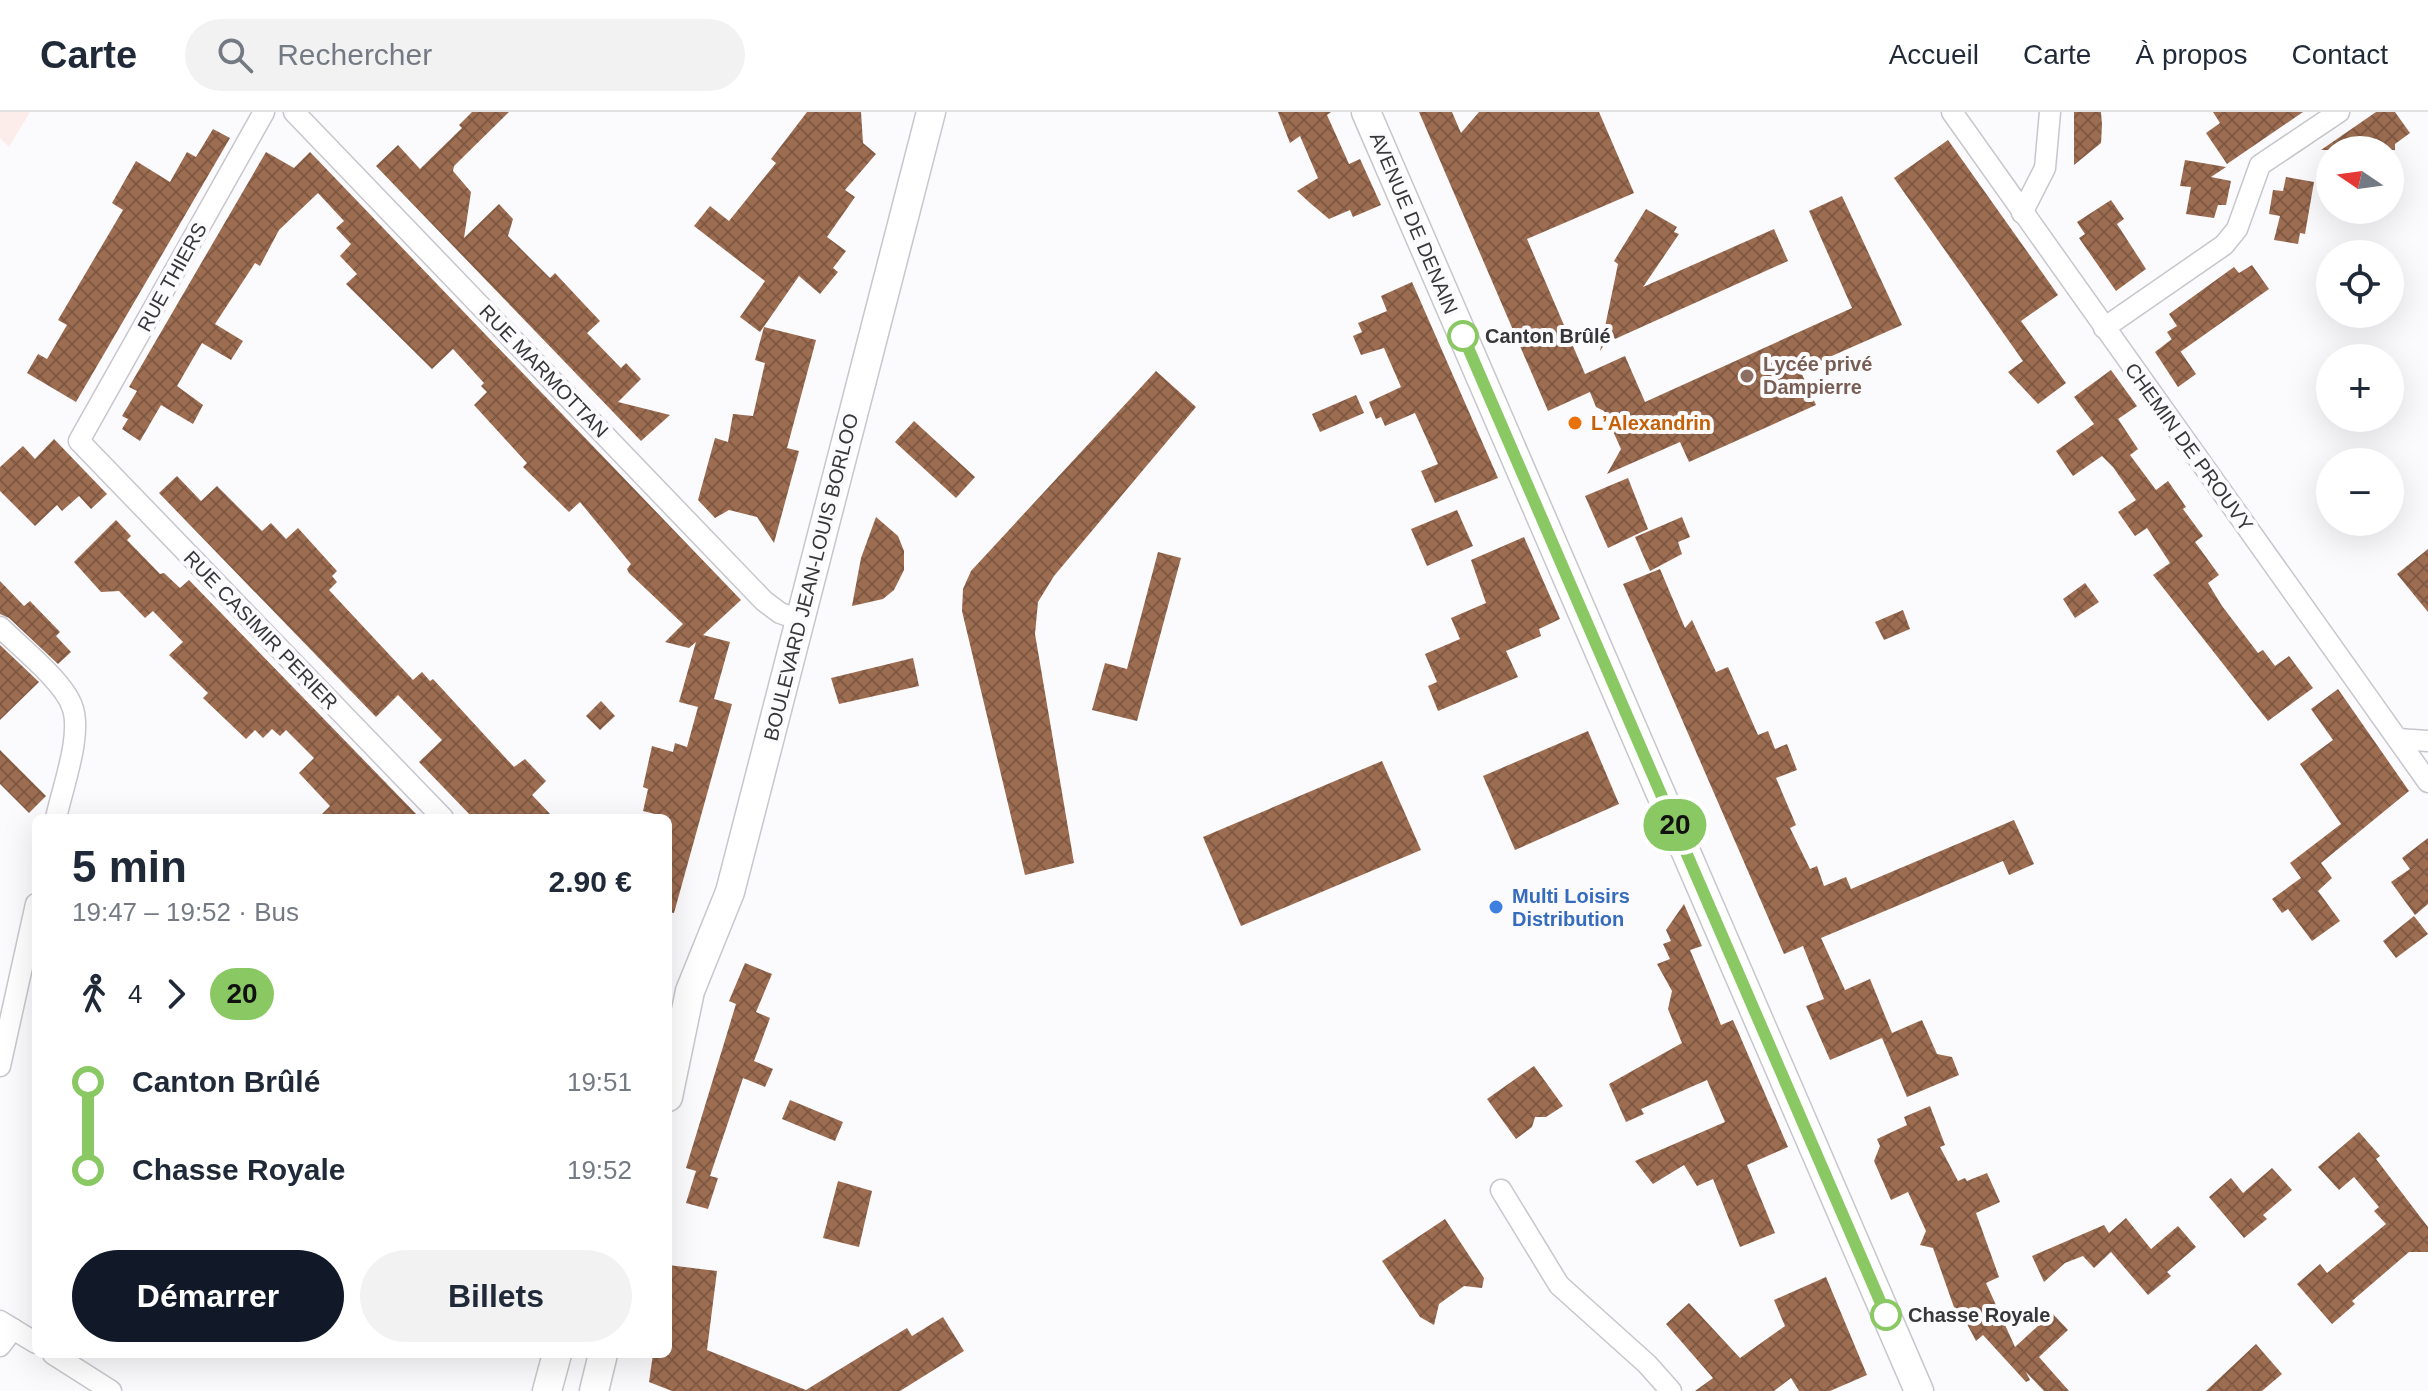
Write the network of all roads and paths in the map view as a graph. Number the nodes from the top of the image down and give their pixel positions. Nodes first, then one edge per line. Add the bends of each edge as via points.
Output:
1 (264, 112) edge
2 (294, 112) edge
3 (931, 112) edge
4 (1366, 112) edge
5 (1387, 112) edge
6 (1952, 112) edge
7 (2050, 112) edge
8 (2339, 112) edge
9 (2022, 213) junction
10 (2104, 328) junction
11 (79, 441) joint
12 (800, 620) junction
13 (0, 627) edge
14 (2398, 739) junction
15 (2428, 741) edge
16 (2428, 782) edge
17 (57, 814) edge
18 (439, 814) edge
19 (32, 922) edge
20 (672, 1039) edge
21 (0, 1066) edge
22 (1501, 1190) dead end
23 (7, 1325) edge
24 (32, 1341) edge
25 (0, 1346) edge
26 (59, 1358) edge
27 (556, 1358) edge
28 (602, 1358) edge
29 (111, 1391) edge
30 (547, 1391) edge
31 (594, 1391) edge
32 (1671, 1391) edge
33 (1919, 1391) edge
34 (1939, 1391) edge

1 - 11 street, RUE THIERS
2 - 12 street, RUE MARMOTTAN via 764,601
3 - 12 main road, BOULEVARD JEAN-LOUIS BORLOO
4 - 33 main road, AVENUE DE DENAIN
5 - 34 main road, AVENUE DE DENAIN
6 - 9 street, CHEMIN DE PROUVY
7 - 9 street via 2045,168
8 - 10 street via 2260,165 2237,229 2224,245
9 - 10 street, CHEMIN DE PROUVY
10 - 14 street, CHEMIN DE PROUVY
11 - 18 street, RUE CASIMIR PERIER
12 - 20 main road, BOULEVARD JEAN-LOUIS BORLOO via 730,892
13 - 17 street via 66,695 74,712 75,733
14 - 15 street
14 - 16 street, CHEMIN DE PROUVY
19 - 21 street
22 - 32 street via 1559,1285
23 - 24 street
23 - 25 street
26 - 29 street
27 - 30 main road
28 - 31 main road

